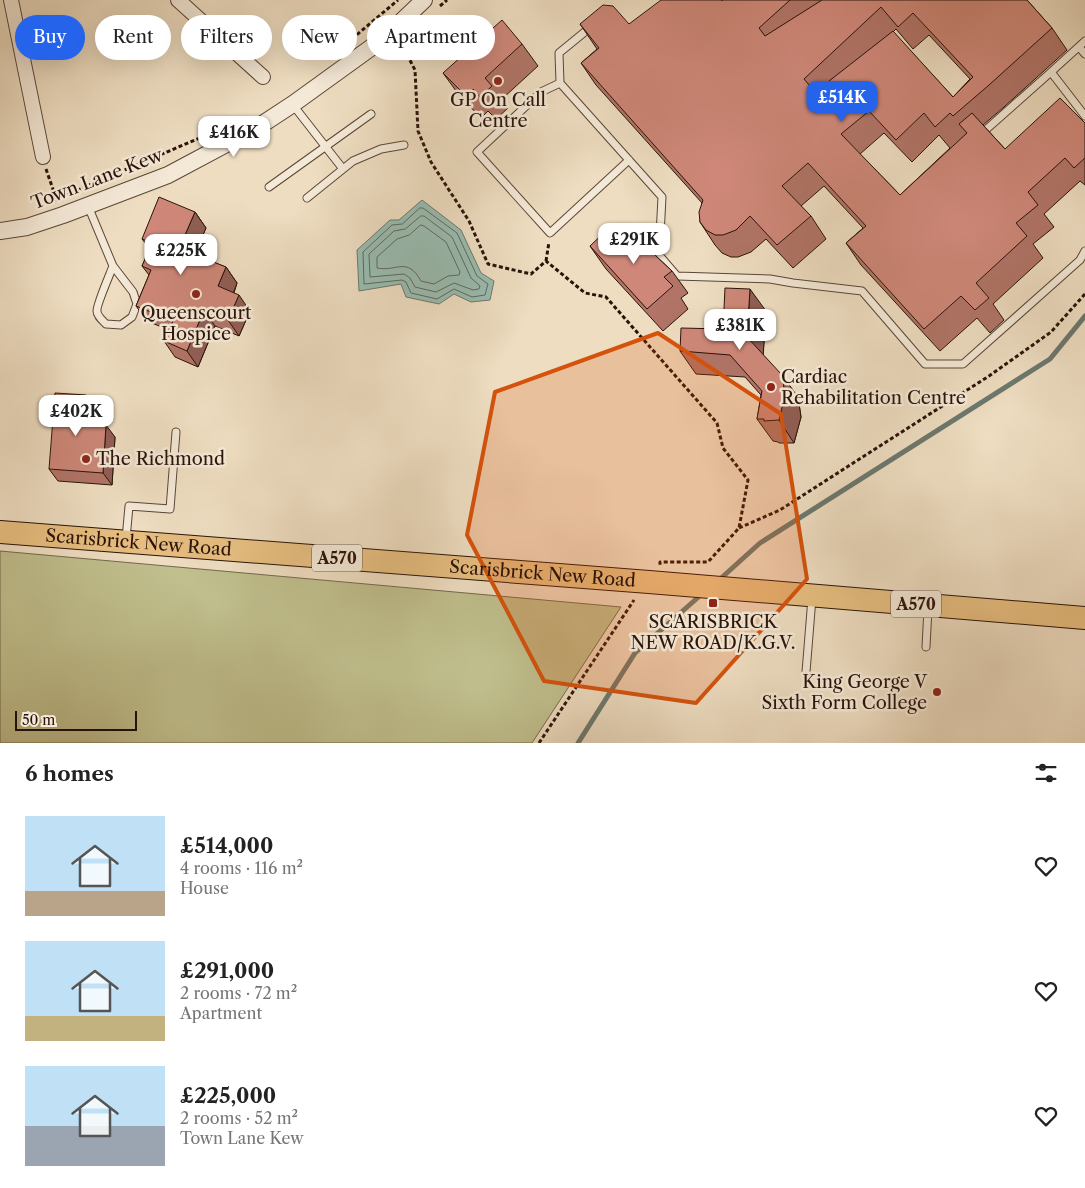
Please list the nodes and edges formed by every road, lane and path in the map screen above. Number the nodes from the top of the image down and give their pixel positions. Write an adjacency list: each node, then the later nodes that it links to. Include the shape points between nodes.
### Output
1 (11, 0): 21 (street)
2 (178, 0): 12 (street)
3 (398, 0): 6 (path)
4 (422, 0): 14 (street, Town Lane Kew, via 383,39)
5 (600, 20): 13 (lane, via 559,53)
6 (357, 36)
7 (1085, 41): 8 (lane)
8 (1079, 47): 9 (lane); 11 (lane)
9 (1085, 54)
10 (411, 60): 34 (path, via 416,70 418,131 431,162 469,221 488,264 531,274 546,261 584,293 606,297 717,422 723,448 748,480)
11 (1051, 72): 16 (lane); 18 (lane)
12 (263, 77)
13 (560, 83): 22 (lane); 22 (lane, via 541,92 477,152 550,233)
14 (293, 104): 20 (lane); 27 (street, Town Lane Kew, via 168,175)
15 (371, 114): 20 (lane)
16 (1085, 116)
17 (211, 133): 26 (path)
18 (972, 142)
19 (404, 145): 23 (lane, via 380,149)
20 (326, 146): 23 (lane); 24 (lane)
21 (43, 157): 26 (path)
22 (629, 160): 30 (lane, via 662,197 659,255 677,276 770,279 862,291 925,364 963,364 1080,260)
23 (343, 169): 25 (lane)
24 (269, 187)
25 (307, 198)
26 (56, 199): 28 (path)
27 (88, 206): 28 (street, Town Lane Kew); 31 (lane)
28 (62, 215): 29 (street, Town Lane Kew, via 27,227)
29 (0, 231)
30 (1085, 251)
31 (113, 266): 31 (lane, via 134,292 137,304 132,317 121,325 106,324 97,314 96,306)
32 (1085, 294): 34 (path, via 1051,332 989,376 780,510)
33 (176, 432): 36 (lane, via 170,509 129,506)
34 (739, 528): 37 (path, via 708,562 660,562)
35 (0, 532): 36 (highway, Scarisbrick New Road / A570)
36 (126, 542): 37 (highway, Scarisbrick New Road / A570)
37 (665, 583): 38 (highway, Scarisbrick New Road / A570)
38 (813, 596): 40 (highway, Scarisbrick New Road / A570); 43 (lane)
39 (636, 598): 44 (path)
40 (928, 605): 41 (highway, Scarisbrick New Road / A570); 42 (lane)
41 (1085, 618)
42 (926, 647)
43 (806, 672)
44 (539, 743)

